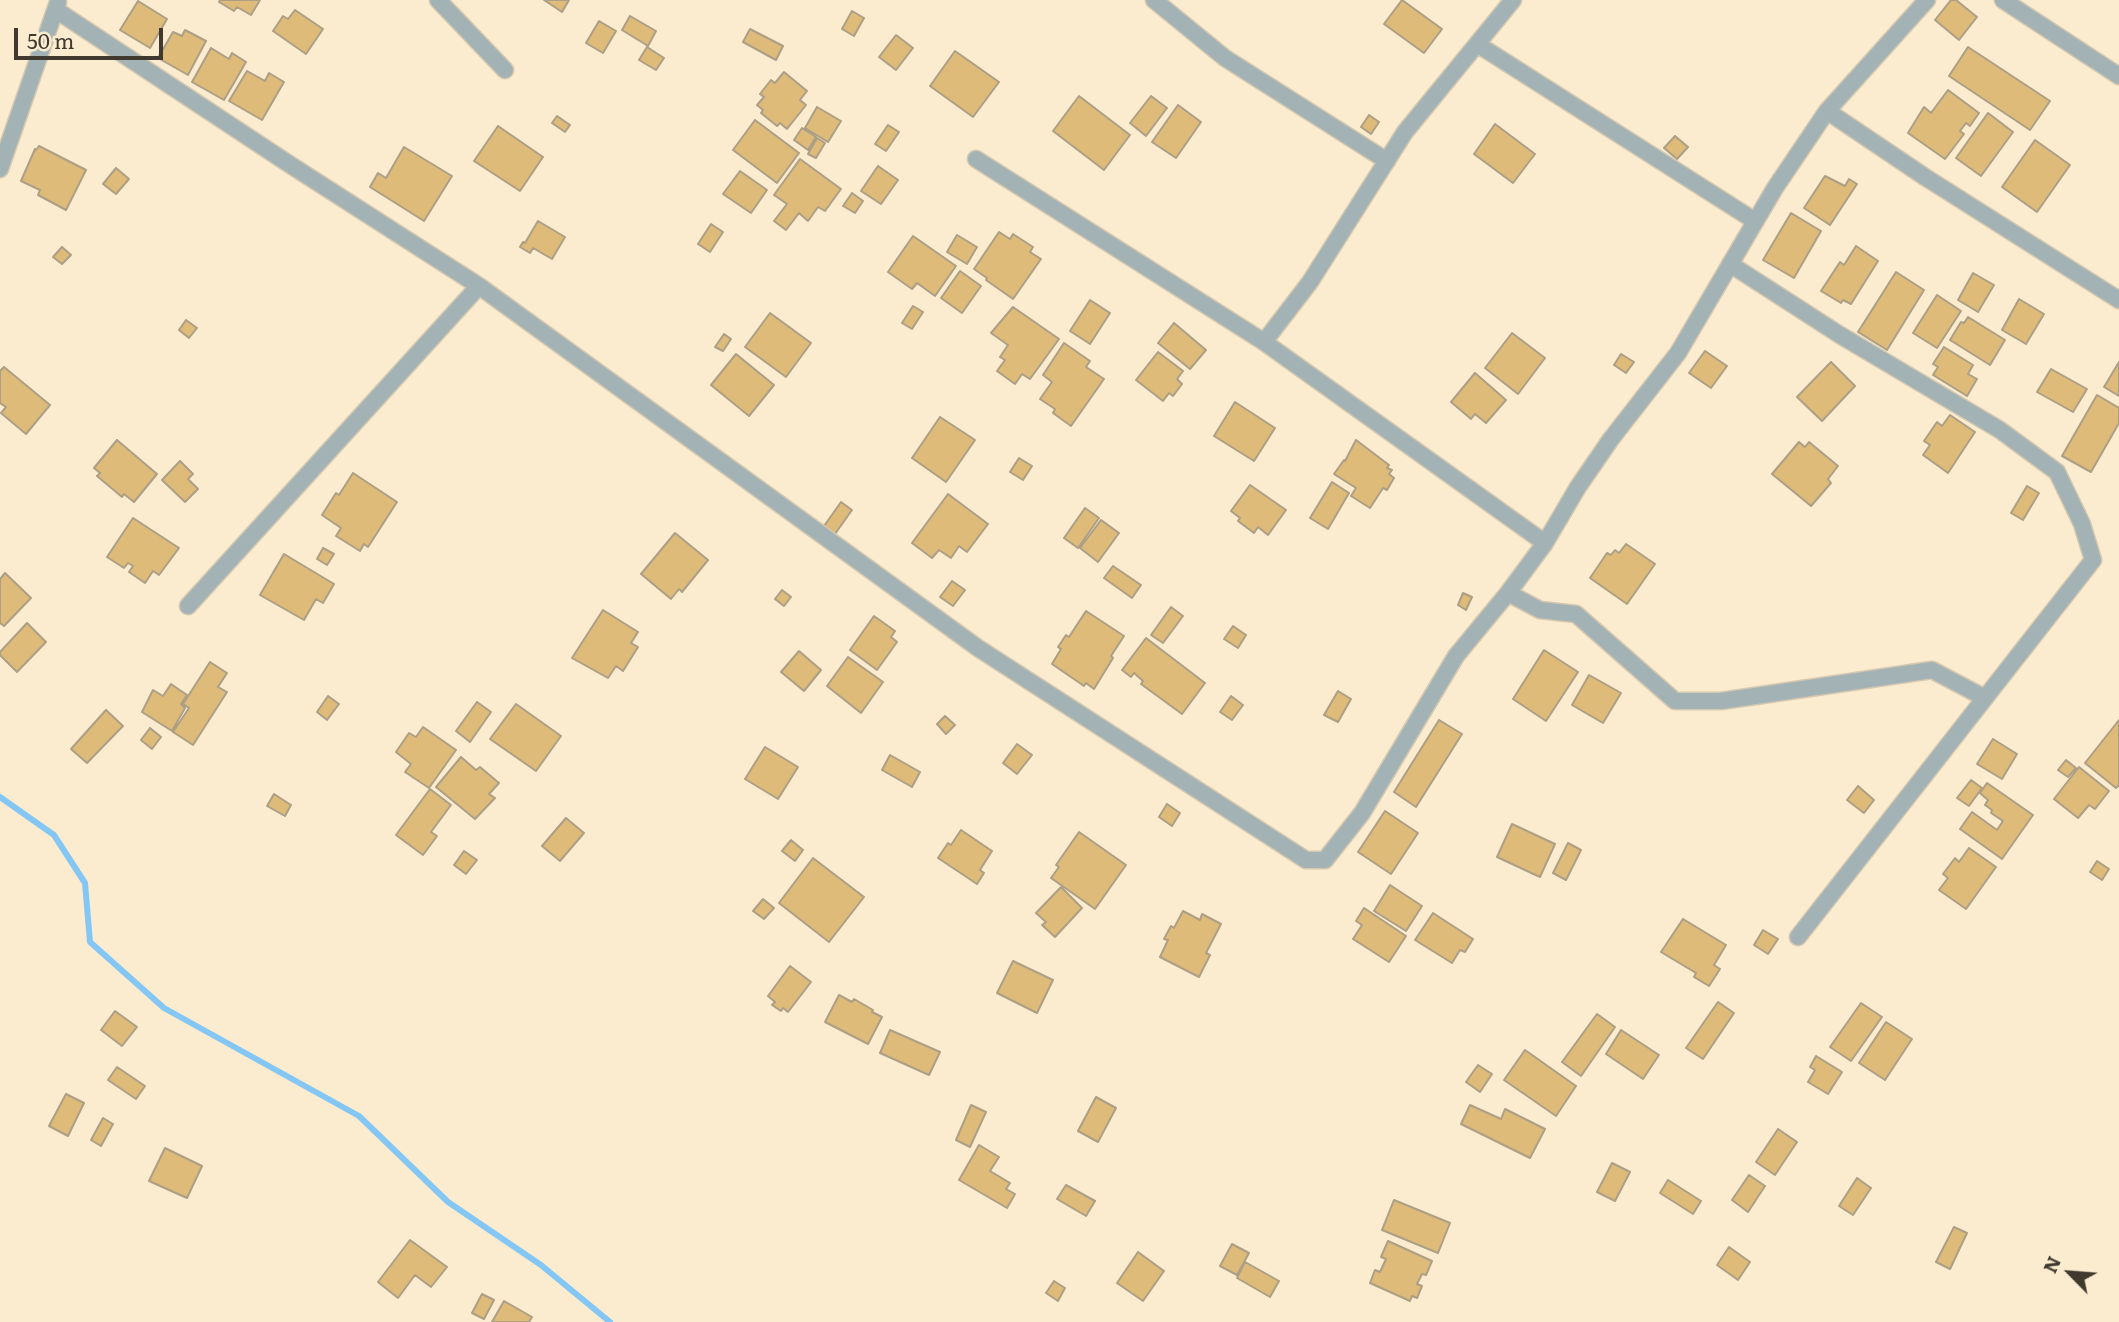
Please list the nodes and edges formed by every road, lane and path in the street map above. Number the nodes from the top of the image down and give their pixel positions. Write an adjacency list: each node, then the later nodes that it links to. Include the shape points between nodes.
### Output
1 (438, 0): 8 (street)
2 (1154, 0): 12 (street, via 1225,58)
3 (1513, 0): 7 (street)
4 (1927, 0): 10 (street)
5 (2003, 0): 9 (street)
6 (57, 5): 13 (street); 16 (street, via 289,164)
7 (1477, 44): 12 (street); 14 (street)
8 (505, 71)
9 (2119, 76)
10 (1827, 111): 14 (street); 17 (street)
11 (976, 159): 18 (street)
12 (1387, 161): 18 (street, via 1310,282)
13 (0, 169)
14 (1755, 221): 15 (street)
15 (1730, 264): 19 (street, via 1678,353 1597,458); 22 (street, via 2000,430 2057,471 2093,560)
16 (479, 286): 20 (street, via 978,648 1306,860 1325,860 1362,813 1456,656); 21 (street)
17 (2119, 299)
18 (1264, 342): 19 (street)
19 (1545, 543): 20 (street)
20 (1508, 593): 22 (street, via 1540,610 1576,614 1675,701 1721,701 1932,670)
21 (188, 606)
22 (1985, 698): 23 (street)
23 (1798, 937)

